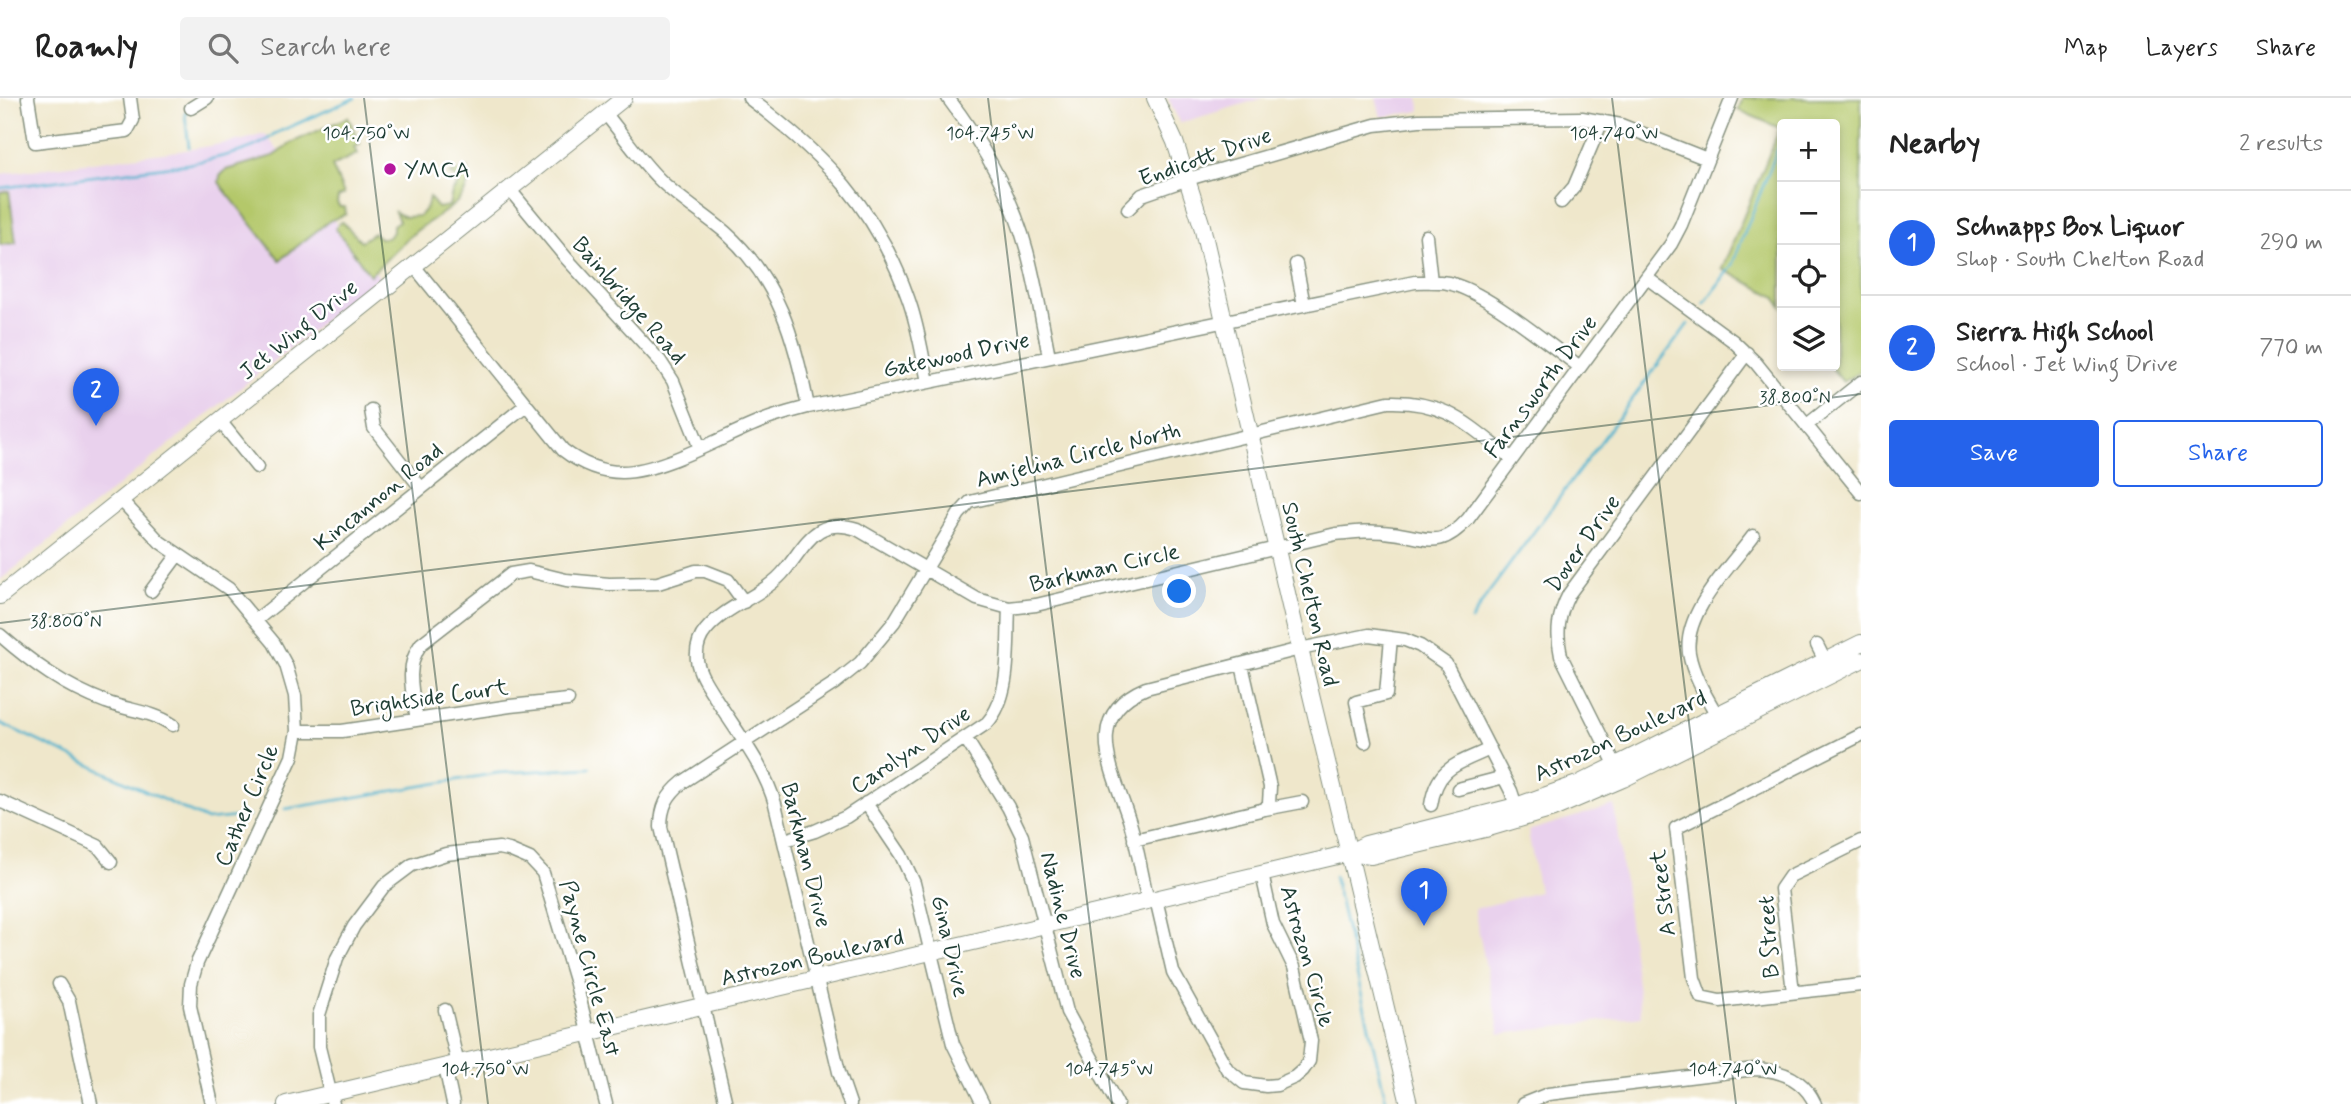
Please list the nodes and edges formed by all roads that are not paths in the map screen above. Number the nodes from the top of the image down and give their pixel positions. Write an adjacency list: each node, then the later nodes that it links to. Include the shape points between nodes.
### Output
1 (29, 98): 2 (street, via 35,142 127,131 133,120)
2 (130, 98)
3 (207, 98): 9 (street)
4 (624, 98): 10 (main road, Jet Wing Drive)
5 (750, 98): 27 (street, via 829,165 874,225 908,299)
6 (948, 98): 25 (street, via 988,157 1015,215)
7 (1155, 98): 13 (main road, South Chelton Road)
8 (1732, 98): 12 (street, Farnsworth Drive)
9 (191, 108)
10 (605, 113): 14 (main road, Jet Wing Drive); 30 (street, via 657,178 728,235 761,273 790,330)
11 (1602, 121): 12 (street, Endicott Drive); 13 (street, Endicott Drive, via 1375,125); 15 (street, via 1574,187)
12 (1707, 159): 20 (street, Farnsworth Drive, via 1681,225)
13 (1188, 179): 16 (street, Endicott Drive, via 1142,195); 23 (main road, South Chelton Road)
14 (510, 190): 19 (main road, Jet Wing Drive); 35 (street, Bainbridge Road, via 660,361)
15 (1561, 202)
16 (1128, 209)
17 (1426, 236): 21 (street)
18 (1296, 264): 22 (street)
19 (414, 266): 29 (street, Gatewood Drive); 32 (main road, Jet Wing Drive)
20 (1647, 278): 24 (street); 26 (street, Farnsworth Drive)
21 (1431, 282): 22 (street, Gatewood Drive); 26 (street, Gatewood Drive, via 1456,285 1483,298)
22 (1304, 305): 23 (street, Gatewood Drive)
23 (1224, 322): 25 (street, Gatewood Drive); 34 (main road, South Chelton Road)
24 (1747, 353): 33 (street); 68 (street, Dover Drive, via 1561,608 1561,656)
25 (1049, 356): 27 (street, Gatewood Drive)
26 (1580, 367): 36 (street, Farnsworth Drive)
27 (928, 382): 30 (street, Gatewood Drive)
28 (1861, 382): 33 (street)
29 (526, 405): 35 (street, Gatewood Drive, via 563,450 598,468 639,470); 38 (street, Kincannon Road)
30 (808, 407): 35 (street, Gatewood Drive)
31 (372, 410): 38 (street, via 374,428)
32 (220, 421): 37 (street); 40 (main road, Jet Wing Drive)
33 (1807, 425): 39 (street)
34 (1251, 434): 36 (street, Amjelina Circle North, via 1409,401 1443,409); 42 (main road, South Chelton Road); 44 (street, Amjelina Circle North, via 970,502)
35 (700, 448)
36 (1511, 458): 42 (street, Farnsworth Drive, via 1468,519 1443,539 1364,531)
37 (257, 467)
38 (421, 488): 49 (street, Kincannon Road)
39 (1861, 493)
40 (121, 499): 43 (street, Cather Circle); 46 (main road, Jet Wing Drive)
41 (1753, 536): 60 (street, via 1697,611 1688,643 1693,669)
42 (1278, 549): 48 (street, Barkman Circle, via 1036,606); 54 (main road, South Chelton Road)
43 (177, 555): 45 (street); 49 (street, Cather Circle, via 229,589)
44 (925, 569): 47 (street, Barkman Circle, via 857,529 829,526 806,541 780,577); 48 (street, Barkman Circle, via 977,599); 66 (street, Amjelina Circle North, via 894,622 860,663)
45 (151, 591)
46 (0, 596)
47 (744, 602): 59 (street, via 728,580 705,571 658,583 609,584 529,571 510,574 416,650 411,677); 66 (street, Barkman Circle, via 704,632 696,658)
48 (1009, 608): 64 (street, Carolyn Drive, via 999,707)
49 (256, 620): 62 (street, Cather Circle, via 281,653 291,677)
50 (0, 635): 61 (street, via 29,661 76,690 158,715)
51 (1391, 638): 54 (street, Astrozon Circle, via 1368,635); 65 (street, via 1386,694 1356,702); 67 (street, Astrozon Circle, via 1420,646 1446,664)
52 (1861, 643): 56 (main road, Astrozon Boulevard)
53 (1817, 645): 56 (street)
54 (1300, 649): 57 (street, Astrozon Circle); 80 (main road, South Chelton Road)
55 (1861, 660): 60 (main road, Astrozon Boulevard)
56 (1825, 661): 60 (main road, Astrozon Boulevard)
57 (1242, 665): 76 (street, via 1270,787); 78 (street, Astrozon Circle, via 1146,688 1126,699 1113,715 1106,745)
58 (568, 700): 59 (street, Brightside Court)
59 (417, 720): 62 (street, Brightside Court, via 329,733)
60 (1721, 721): 68 (main road, Astrozon Boulevard)
61 (173, 725)
62 (297, 732): 98 (street, Cather Circle, via 286,772 191,984 192,1017)
63 (1861, 735): 89 (street, A Street, via 1676,828 1701,997 1720,1001)
64 (966, 739): 73 (street, Carolyn Drive); 84 (street, Nadine Drive, via 1018,828)
65 (1365, 742)
66 (743, 743): 77 (street, Barkman Drive, via 768,782); 90 (street, Amjelina Circle North, via 674,789 662,807 661,827)
67 (1490, 749): 69 (street, Astrozon Circle); 74 (street, via 1439,779)
68 (1619, 772): 75 (main road, Astrozon Boulevard); 80 (main road, Astrozon Boulevard, via 1567,804 1520,820 1371,856)
69 (1504, 777): 70 (street); 75 (street, Astrozon Circle)
70 (1458, 789)
71 (0, 801): 81 (street, via 98,846)
72 (1302, 802): 76 (street)
73 (866, 803): 77 (street, Carolyn Drive, via 826,827); 85 (street, Gina Drive, via 908,870)
74 (1431, 805)
75 (1516, 806): 80 (main road, Astrozon Boulevard, via 1366,844)
76 (1265, 808): 78 (street)
77 (785, 840): 86 (street, Barkman Drive)
78 (1134, 840): 83 (street, Astrozon Circle)
79 (1861, 841): 89 (street, B Street, via 1780,884)
80 (1348, 853): 82 (main road, Astrozon Boulevard); 106 (main road, South Chelton Road)
81 (111, 862)
82 (1262, 874): 83 (main road, Astrozon Boulevard); 83 (street, Astrozon Circle, via 1273,924 1291,958 1311,1041 1303,1070 1277,1085 1244,1083 1227,1069 1173,972)
83 (1152, 900): 84 (main road, Astrozon Boulevard)
84 (1046, 925): 85 (main road, Astrozon Boulevard); 105 (street, Nadine Drive, via 1067,1012)
85 (932, 952): 86 (main road, Astrozon Boulevard); 104 (street, Gina Drive, via 953,1044)
86 (817, 979): 90 (main road, Astrozon Boulevard); 103 (street, Barkman Drive)
87 (59, 984): 97 (street, via 69,1001)
88 (1861, 985): 89 (street, A Street)
89 (1793, 992)
90 (703, 1006): 92 (main road, Astrozon Boulevard); 102 (street, Amjelina Circle North)
91 (444, 1010): 93 (street)
92 (589, 1033): 93 (main road, Astrozon Boulevard); 96 (street, Payne Circle East, via 543,873 530,859 499,848 435,857 401,871 384,886 342,946 319,1015 319,1047); 101 (street, Payne Circle East)
93 (451, 1065): 96 (main road, Astrozon Boulevard); 100 (street)
94 (1807, 1070): 95 (street)
95 (1799, 1082): 107 (street, via 1769,1069 1755,1069 1548,1094); 108 (street)
96 (332, 1099): 99 (main road, Astrozon Boulevard)
97 (92, 1104)
98 (212, 1104)
99 (286, 1104)
100 (453, 1104)
101 (606, 1104)
102 (726, 1104)
103 (850, 1104)
104 (983, 1104)
105 (1117, 1104)
106 (1409, 1104)
107 (1523, 1104)
108 (1815, 1104)

